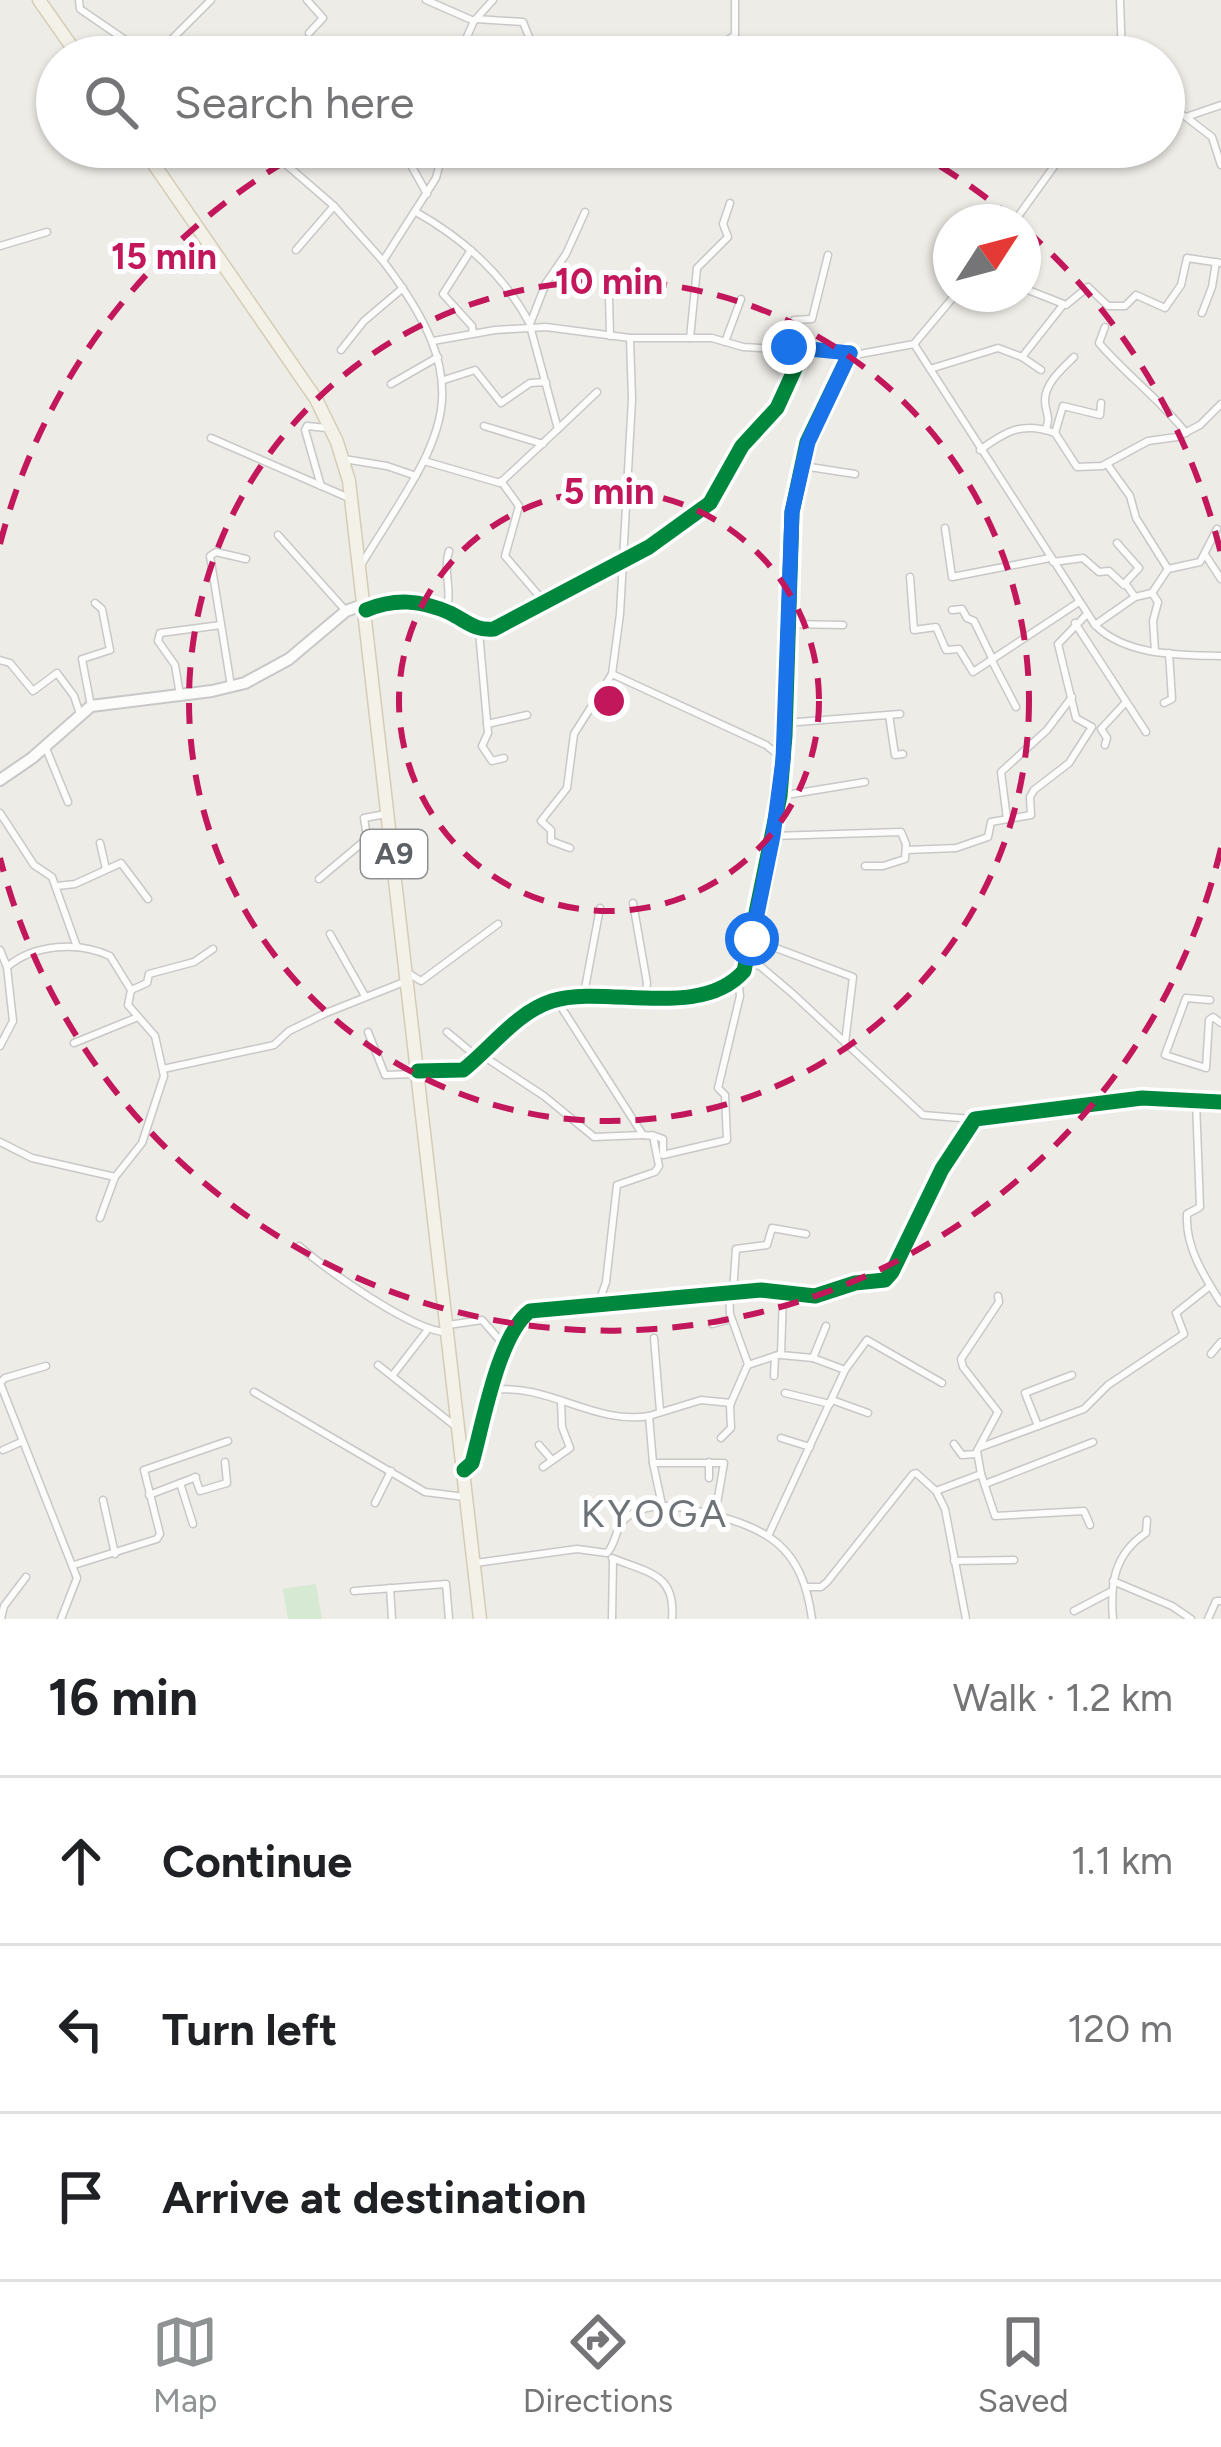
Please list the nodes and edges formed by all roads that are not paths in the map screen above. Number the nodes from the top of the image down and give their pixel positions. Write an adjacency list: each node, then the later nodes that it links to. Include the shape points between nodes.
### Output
1 (39, 0): 11 (main road)
2 (79, 0): 12 (street, via 80,9)
3 (211, 0): 13 (street)
4 (308, 0): 10 (street, via 323,18)
5 (426, 0): 9 (street)
6 (493, 0): 9 (street)
7 (735, 0): 16 (street)
8 (1120, 0): 17 (street)
9 (475, 20): 14 (street); 15 (street, via 523,22)
10 (310, 33)
11 (64, 36)
12 (120, 36)
13 (174, 36)
14 (468, 36)
15 (529, 36)
16 (734, 36)
17 (1121, 36)
18 (1221, 105): 19 (street)
19 (1186, 117): 20 (street)
20 (1212, 137): 21 (street); 22 (street)
21 (1221, 144)
22 (1221, 165)
23 (157, 168): 73 (main road, A9)
24 (290, 168): 31 (street)
25 (413, 168): 28 (street)
26 (440, 168): 28 (street)
27 (1052, 168): 30 (street)
28 (427, 194): 32 (street)
29 (730, 203): 53 (street, via 728,237 697,268)
30 (1027, 204)
31 (334, 206): 36 (street); 39 (street)
32 (416, 212): 37 (street); 39 (street)
33 (585, 212): 48 (street)
34 (47, 232): 35 (street)
35 (0, 246)
36 (296, 250)
37 (471, 250): 48 (street); 50 (street, via 443,293)
38 (828, 255): 57 (street, via 812,319 794,320)
39 (383, 261): 41 (street)
40 (1218, 263): 45 (street, via 1187,258 1165,308 1136,295 1125,306 1108,306 1088,287); 47 (street)
41 (403, 287): 54 (street); 59 (street)
42 (1041, 296): 45 (street)
43 (609, 297): 51 (street)
44 (741, 299): 55 (street)
45 (1063, 305): 62 (street)
46 (941, 312): 56 (street)
47 (1202, 313)
48 (529, 326): 50 (street); 51 (street); 67 (street)
49 (1105, 327): 77 (street, via 1099,343)
50 (473, 334): 54 (street)
51 (610, 336): 52 (street)
52 (631, 338): 53 (street); 98 (street)
53 (689, 338): 55 (street)
54 (433, 341): 61 (street)
55 (725, 342): 57 (street)
56 (914, 344): 60 (street); 64 (street)
57 (789, 347): 58 (street)
58 (804, 349): 60 (street); 98 (street, via 777,408 742,446 714,499)
59 (341, 350)
60 (850, 353): 84 (street)
61 (438, 358): 66 (street); 68 (street)
62 (1022, 358): 64 (street, via 998,348); 65 (street)
63 (1074, 358): 75 (street, via 1049,387)
64 (930, 369): 80 (street)
65 (1041, 370)
66 (444, 380): 67 (street, via 475,370 501,403); 82 (street, via 441,421)
67 (546, 382): 74 (street)
68 (391, 384)
69 (597, 392): 74 (street)
70 (1101, 403): 76 (street, via 1100,415 1063,406)
71 (1221, 404): 77 (street)
72 (484, 426): 79 (street)
73 (330, 427): 81 (main road, A9); 88 (street, via 305,430)
74 (559, 429): 79 (street)
75 (1046, 430): 76 (street); 80 (street, via 1016,427)
76 (1055, 433): 83 (street, via 1080,469)
77 (1186, 433): 83 (street, via 1148,441)
78 (212, 439): 88 (street)
79 (543, 444): 87 (street)
80 (980, 450): 97 (street)
81 (343, 460): 86 (street); 89 (main road, A9)
82 (424, 461): 86 (street); 87 (street)
83 (1107, 464): 100 (street)
84 (803, 466): 85 (street); 115 (street, via 792,512)
85 (855, 474)
86 (416, 476): 99 (street)
87 (501, 482): 108 (street, via 519,506 505,556)
88 (322, 488): 89 (street)
89 (352, 499): 99 (main road, A9)
90 (945, 528): 97 (street, via 952,577)
91 (1217, 530): 95 (street)
92 (278, 535): 111 (street)
93 (1117, 543): 103 (street, via 1139,568)
94 (449, 551): 112 (street)
95 (1206, 556): 100 (street); 102 (street)
96 (246, 560): 116 (street, via 211,554)
97 (1052, 560): 103 (street, via 1083,557); 106 (street)
98 (620, 561): 108 (street); 125 (street)
99 (361, 565): 109 (main road, A9)
100 (1168, 569): 104 (street)
101 (910, 577): 124 (street, via 914,630 936,627 946,650 959,649 970,671)
102 (1221, 579)
103 (1124, 585): 105 (street)
104 (1151, 592): 105 (street); 120 (street, via 1158,602)
105 (1135, 597): 118 (street)
106 (1079, 602): 113 (street); 124 (street)
107 (95, 603): 131 (street, via 110,650 82,659)
108 (546, 604): 119 (street, via 494,629)
109 (365, 607): 111 (street); 112 (street, via 402,601); 151 (main road, A9)
110 (952, 610): 124 (street, via 974,621)
111 (346, 611): 126 (street, via 290,659)
112 (446, 612): 119 (street)
113 (1087, 614): 114 (street); 118 (street)
114 (1076, 623): 128 (street, via 1058,650); 129 (street)
115 (789, 624): 117 (street); 137 (street)
116 (221, 625): 126 (street); 127 (street, via 160,633)
117 (843, 625)
118 (1095, 625): 120 (street, via 1116,642)
119 (477, 628): 138 (street)
120 (1156, 651): 121 (street)
121 (1169, 653): 122 (street); 130 (street, via 1172,700)
122 (1221, 656)
123 (0, 660): 133 (street, via 33,691 57,673)
124 (992, 660): 132 (street)
125 (612, 674): 145 (street); 155 (street, via 574,734 565,792 541,821 551,841)
126 (231, 686): 127 (street)
127 (180, 695): 131 (street)
128 (1072, 697): 139 (street, via 1076,718); 152 (street, via 1001,772)
129 (1126, 702): 139 (street); 140 (street)
130 (1164, 704)
131 (91, 706): 133 (street)
132 (1016, 707)
133 (80, 714): 142 (street)
134 (900, 714): 136 (street)
135 (527, 715): 138 (street)
136 (889, 715): 137 (street); 143 (street, via 892,750)
137 (785, 723): 145 (street)
138 (487, 724): 144 (street, via 482,746 488,758)
139 (1097, 728): 141 (street); 152 (street, via 1034,790 1030,815)
140 (1146, 732)
141 (1105, 745)
142 (45, 746): 146 (street); 149 (street)
143 (903, 754)
144 (504, 758)
145 (783, 760): 148 (street)
146 (0, 780)
147 (865, 782): 148 (street)
148 (779, 796): 153 (street)
149 (68, 802)
150 (0, 813): 160 (street)
151 (390, 814): 159 (street, via 364,818 367,837); 172 (main road, A9)
152 (1006, 821): 156 (street, via 956,848)
153 (773, 836): 156 (street, via 897,831); 166 (street)
154 (100, 843): 158 (street)
155 (570, 848)
156 (907, 850): 157 (street, via 905,859)
157 (866, 866)
158 (106, 869): 160 (street); 161 (street, via 122,864)
159 (319, 879)
160 (58, 886): 167 (street)
161 (148, 899)
162 (633, 903): 180 (street)
163 (600, 908): 179 (street)
164 (498, 924): 172 (street, via 421,982)
165 (330, 934): 177 (street)
166 (752, 939): 170 (street); 187 (street, via 853,977)
167 (76, 947): 171 (street, via 28,952); 174 (street, via 106,953)
168 (213, 949): 174 (street, via 148,974)
169 (0, 950): 171 (street)
170 (747, 963): 173 (street); 187 (street)
171 (7, 967): 175 (street)
172 (409, 977): 177 (street); 191 (main road, A9)
173 (738, 978): 180 (street, via 696,994); 195 (street, via 718,1088 727,1140 663,1155 663,1139)
174 (131, 990): 182 (street, via 128,1006)
175 (11, 992): 176 (street); 188 (street, via 13,1021)
176 (0, 994)
177 (365, 996): 190 (street, via 274,1045)
178 (556, 999): 179 (street); 189 (street); 195 (street)
179 (583, 999): 180 (street)
180 (645, 999)
181 (1210, 1000): 183 (street, via 1186,998 1165,1055 1206,1068 1209,1020)
182 (138, 1017): 186 (street); 190 (street, via 155,1036)
183 (1221, 1023)
184 (368, 1032): 191 (street, via 385,1075)
185 (447, 1032): 189 (street)
186 (74, 1042)
187 (845, 1043): 194 (street, via 927,1118)
188 (0, 1046)
189 (478, 1056): 191 (street, via 458,1072); 195 (street, via 599,1140)
190 (163, 1069): 197 (street, via 152,1122)
191 (418, 1072): 210 (main road, A9)
192 (1196, 1102): 193 (street); 194 (street, via 1142,1098); 201 (street, via 1200,1207 1186,1223)
193 (1221, 1102)
194 (975, 1119): 203 (street, via 941,1168 890,1276 814,1296)
195 (647, 1135): 206 (street, via 659,1169 617,1185)
196 (0, 1142): 197 (street)
197 (115, 1177): 198 (street)
198 (100, 1219)
199 (806, 1234): 202 (street, via 772,1228 766,1245 736,1249)
200 (299, 1246): 211 (street)
201 (1210, 1286): 205 (street); 235 (street, via 1176,1312 1184,1334 1084,1408)
202 (731, 1292): 203 (street); 206 (street); 207 (street)
203 (783, 1294): 216 (street)
204 (998, 1296): 246 (street, via 962,1359 998,1410)
205 (1221, 1303)
206 (598, 1305): 214 (street, via 530,1311)
207 (731, 1319): 208 (street); 218 (street)
208 (712, 1324)
209 (826, 1326): 217 (street)
210 (449, 1328): 211 (street); 214 (street, via 482,1320); 236 (main road, A9)
211 (427, 1330): 223 (street)
212 (654, 1338): 232 (street)
213 (1221, 1342): 215 (street)
214 (506, 1347): 226 (street)
215 (1211, 1354)
216 (778, 1355): 217 (street); 218 (street); 224 (street)
217 (813, 1358): 221 (street)
218 (748, 1365): 230 (street)
219 (46, 1366): 240 (street, via 0,1383)
220 (378, 1366): 223 (street)
221 (844, 1370): 225 (street, via 867,1340); 231 (street)
222 (1072, 1375): 235 (street, via 1024,1393)
223 (392, 1376): 236 (street)
224 (774, 1376)
225 (942, 1383)
226 (493, 1390): 229 (street, via 518,1387); 252 (street)
227 (254, 1392): 253 (street)
228 (784, 1393): 231 (street)
229 (561, 1401): 234 (street, via 607,1415); 247 (street, via 570,1448)
230 (735, 1401): 232 (street); 237 (street)
231 (831, 1402): 233 (street); 244 (street)
232 (660, 1411): 234 (street)
233 (868, 1413)
234 (650, 1416): 250 (street)
235 (1038, 1426): 246 (street)
236 (461, 1431): 252 (main road, A9)
237 (721, 1438)
238 (781, 1438): 244 (street)
239 (228, 1441): 259 (street, via 144,1470)
240 (21, 1442): 245 (street); 274 (street)
241 (1093, 1442): 257 (street)
242 (955, 1444): 246 (street, via 961,1455)
243 (538, 1445): 247 (street)
244 (810, 1447): 268 (street)
245 (3, 1450)
246 (977, 1451): 254 (street)
247 (552, 1460): 251 (street)
248 (224, 1462): 256 (street, via 227,1483 200,1492 196,1476)
249 (709, 1462): 250 (street); 255 (street); 264 (street, via 724,1463)
250 (653, 1463): 263 (street)
251 (543, 1467)
252 (464, 1470): 260 (main road, A9)
253 (391, 1471): 260 (street, via 425,1492); 262 (street)
254 (981, 1474): 257 (street); 258 (street)
255 (709, 1478)
256 (180, 1483): 259 (street); 266 (street)
257 (984, 1484): 267 (street, via 997,1517 1084,1511)
258 (936, 1491): 272 (street); 277 (street, via 913,1474 824,1586)
259 (149, 1495): 269 (street, via 159,1537)
260 (468, 1497): 273 (main road, A9)
261 (103, 1500): 269 (street)
262 (375, 1503)
263 (662, 1505): 264 (street); 270 (street, via 623,1520)
264 (715, 1515): 268 (street)
265 (1147, 1520): 276 (street)
266 (193, 1524)
267 (1090, 1525)
268 (769, 1534): 277 (street)
269 (115, 1554): 274 (street)
270 (609, 1556): 273 (street, via 577,1550); 289 (street); 290 (street, via 668,1586)
271 (1014, 1560): 272 (street)
272 (954, 1561): 292 (street)
273 (476, 1563): 288 (main road, A9)
274 (74, 1565): 285 (street, via 76,1587)
275 (26, 1577): 284 (street)
276 (1113, 1581): 280 (street); 293 (street)
277 (806, 1587): 291 (street)
278 (390, 1588): 279 (street); 286 (street); 287 (street, via 446,1584)
279 (353, 1591)
280 (1111, 1592): 282 (street); 283 (street)
281 (1221, 1601): 294 (street)
282 (1074, 1611)
283 (1116, 1618)
284 (1, 1619)
285 (61, 1619)
286 (392, 1619)
287 (449, 1619)
288 (481, 1619)
289 (612, 1619)
290 (672, 1619)
291 (812, 1619)
292 (966, 1619)
293 (1191, 1619)
294 (1208, 1619)

